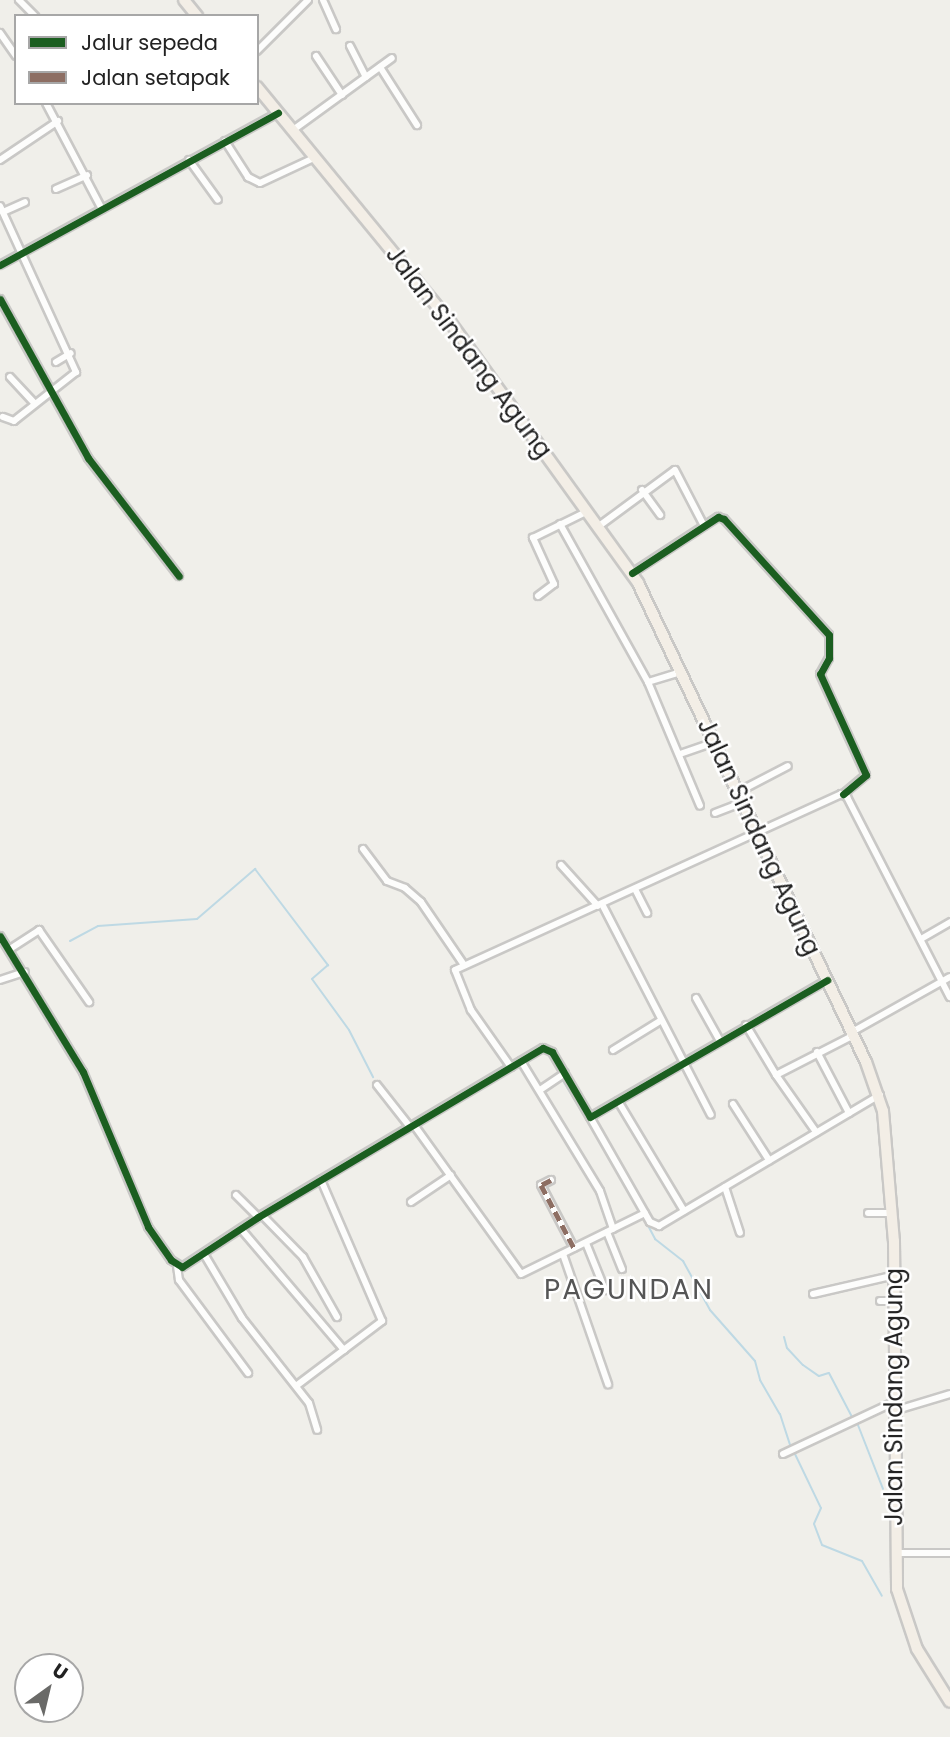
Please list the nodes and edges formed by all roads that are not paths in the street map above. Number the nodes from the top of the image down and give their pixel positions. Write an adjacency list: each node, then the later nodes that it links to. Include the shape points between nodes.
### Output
1 (19, 0): 5 (street)
2 (184, 0): 6 (main road)
3 (308, 0): 10 (street)
4 (323, 0): 7 (street)
5 (33, 14)
6 (195, 14)
7 (336, 29)
8 (0, 33): 11 (street)
9 (350, 46): 15 (street)
10 (259, 49)
11 (14, 53)
12 (316, 56): 17 (street)
13 (392, 58): 14 (street)
14 (380, 67): 15 (street); 21 (street)
15 (366, 77): 17 (street)
16 (259, 89): 19 (main road, Jalan Sindang Agung)
17 (342, 95): 22 (street)
18 (47, 105): 20 (street)
19 (278, 113): 22 (main road, Jalan Sindang Agung); 23 (street)
20 (58, 121): 25 (street); 27 (street)
21 (417, 125)
22 (293, 130): 24 (main road, Jalan Sindang Agung)
23 (225, 141): 24 (street, via 245,174 257,182); 26 (street)
24 (316, 157): 43 (main road, Jalan Sindang Agung, via 450,321)
25 (0, 160)
26 (189, 160): 29 (street); 31 (street)
27 (87, 175): 28 (street); 31 (street)
28 (57, 189)
29 (218, 201)
30 (25, 202): 32 (street)
31 (102, 209): 33 (street)
32 (2, 212): 33 (street)
33 (22, 253): 34 (street); 36 (street)
34 (0, 265)
35 (0, 299): 39 (street)
36 (71, 353): 37 (street); 39 (street, via 76,374)
37 (56, 362)
38 (9, 377): 40 (street)
39 (51, 392): 40 (street); 49 (street, via 88,458)
40 (34, 403): 41 (street, via 14,421)
41 (1, 416)
42 (642, 491): 44 (street); 46 (street); 47 (street, via 676,470)
43 (588, 511): 45 (street); 46 (main road, Jalan Sindang Agung)
44 (660, 515)
45 (560, 524): 50 (street, via 533,538 554,584); 52 (street)
46 (599, 526): 48 (main road, Jalan Sindang Agung)
47 (704, 526): 48 (street); 56 (street, via 718,517 724,519 829,635 829,658 820,674 866,775)
48 (632, 573): 51 (main road, Jalan Sindang Agung)
49 (179, 576)
50 (538, 596)
51 (681, 672): 52 (street); 53 (main road, Jalan Sindang Agung)
52 (648, 682): 54 (street)
53 (714, 742): 54 (street); 57 (main road, Jalan Sindang Agung)
54 (680, 754): 58 (street)
55 (788, 766): 57 (street)
56 (843, 794): 60 (street); 68 (street)
57 (741, 797): 59 (street); 60 (main road, Jalan Sindang Agung)
58 (700, 806)
59 (715, 813)
60 (758, 834): 63 (street); 73 (main road, Jalan Sindang Agung)
61 (363, 849): 70 (street, via 387,881 405,888 421,902)
62 (561, 865): 64 (street)
63 (635, 889): 64 (street); 65 (street)
64 (600, 905): 70 (street); 79 (street)
65 (647, 913)
66 (950, 922): 68 (street)
67 (0, 936): 69 (street)
68 (921, 939): 75 (street)
69 (10, 949): 71 (street); 78 (street, via 39,930)
70 (464, 965): 87 (street, via 454,972 458,985 481,1028)
71 (25, 972): 74 (street); 119 (street, via 83,1072 148,1227)
72 (950, 977): 75 (street)
73 (827, 980): 80 (street); 81 (main road, Jalan Sindang Agung)
74 (0, 981)
75 (943, 981): 76 (street); 81 (street)
76 (950, 997)
77 (696, 998): 82 (street)
78 (89, 1002)
79 (660, 1021): 83 (street); 86 (street)
80 (746, 1025): 82 (street); 89 (street)
81 (853, 1034): 84 (street); 92 (main road, Jalan Sindang Agung)
82 (720, 1041): 86 (street)
83 (613, 1050)
84 (817, 1052): 89 (street); 95 (street)
85 (521, 1061): 87 (street); 88 (street, via 548,1047); 91 (street)
86 (682, 1064): 93 (street); 96 (street)
87 (511, 1067): 98 (street)
88 (564, 1074): 91 (street); 97 (street)
89 (776, 1075): 99 (street)
90 (376, 1085): 98 (street)
91 (540, 1090): 113 (street, via 600,1191)
92 (880, 1095): 95 (street); 110 (main road, Jalan Sindang Agung)
93 (618, 1101): 97 (street); 107 (street)
94 (733, 1104): 100 (street)
95 (849, 1113): 99 (street)
96 (710, 1115)
97 (590, 1117): 108 (street)
98 (412, 1126): 101 (street); 102 (street)
99 (816, 1132): 100 (street)
100 (769, 1160): 104 (street)
101 (451, 1175): 106 (street); 118 (street, via 521,1274)
102 (321, 1180): 111 (street); 127 (street, via 382,1319)
103 (551, 1181): 116 (street, via 541,1185)
104 (724, 1187): 107 (street); 114 (street)
105 (236, 1195): 111 (street)
106 (411, 1202)
107 (684, 1212): 108 (street, via 659,1226)
108 (645, 1213): 113 (street)
109 (868, 1213): 110 (street)
110 (891, 1213): 121 (main road, Jalan Sindang Agung)
111 (260, 1216): 112 (street); 126 (street, via 303,1257)
112 (241, 1229): 117 (street); 127 (street)
113 (610, 1231): 115 (street); 120 (street)
114 (740, 1233)
115 (586, 1243): 116 (street); 122 (street)
116 (574, 1248): 118 (street)
117 (204, 1254): 119 (street); 130 (street, via 242,1318)
118 (564, 1254): 129 (street)
119 (177, 1266): 128 (street, via 179,1280)
120 (622, 1269)
121 (895, 1275): 123 (street); 125 (main road, Jalan Sindang Agung)
122 (605, 1290)
123 (813, 1294)
124 (880, 1301): 125 (street)
125 (896, 1301): 132 (main road, Jalan Sindang Agung)
126 (337, 1317)
127 (344, 1350): 130 (street)
128 (248, 1373)
129 (608, 1384)
130 (296, 1386): 133 (street, via 309,1403)
131 (950, 1394): 132 (street)
132 (897, 1405): 134 (street); 135 (main road, Jalan Sindang Agung)
133 (317, 1430)
134 (783, 1454)
135 (894, 1553): 136 (street); 137 (main road, Jalan Sindang Agung, via 905,1620 922,1660)
136 (950, 1553)
137 (950, 1702)

